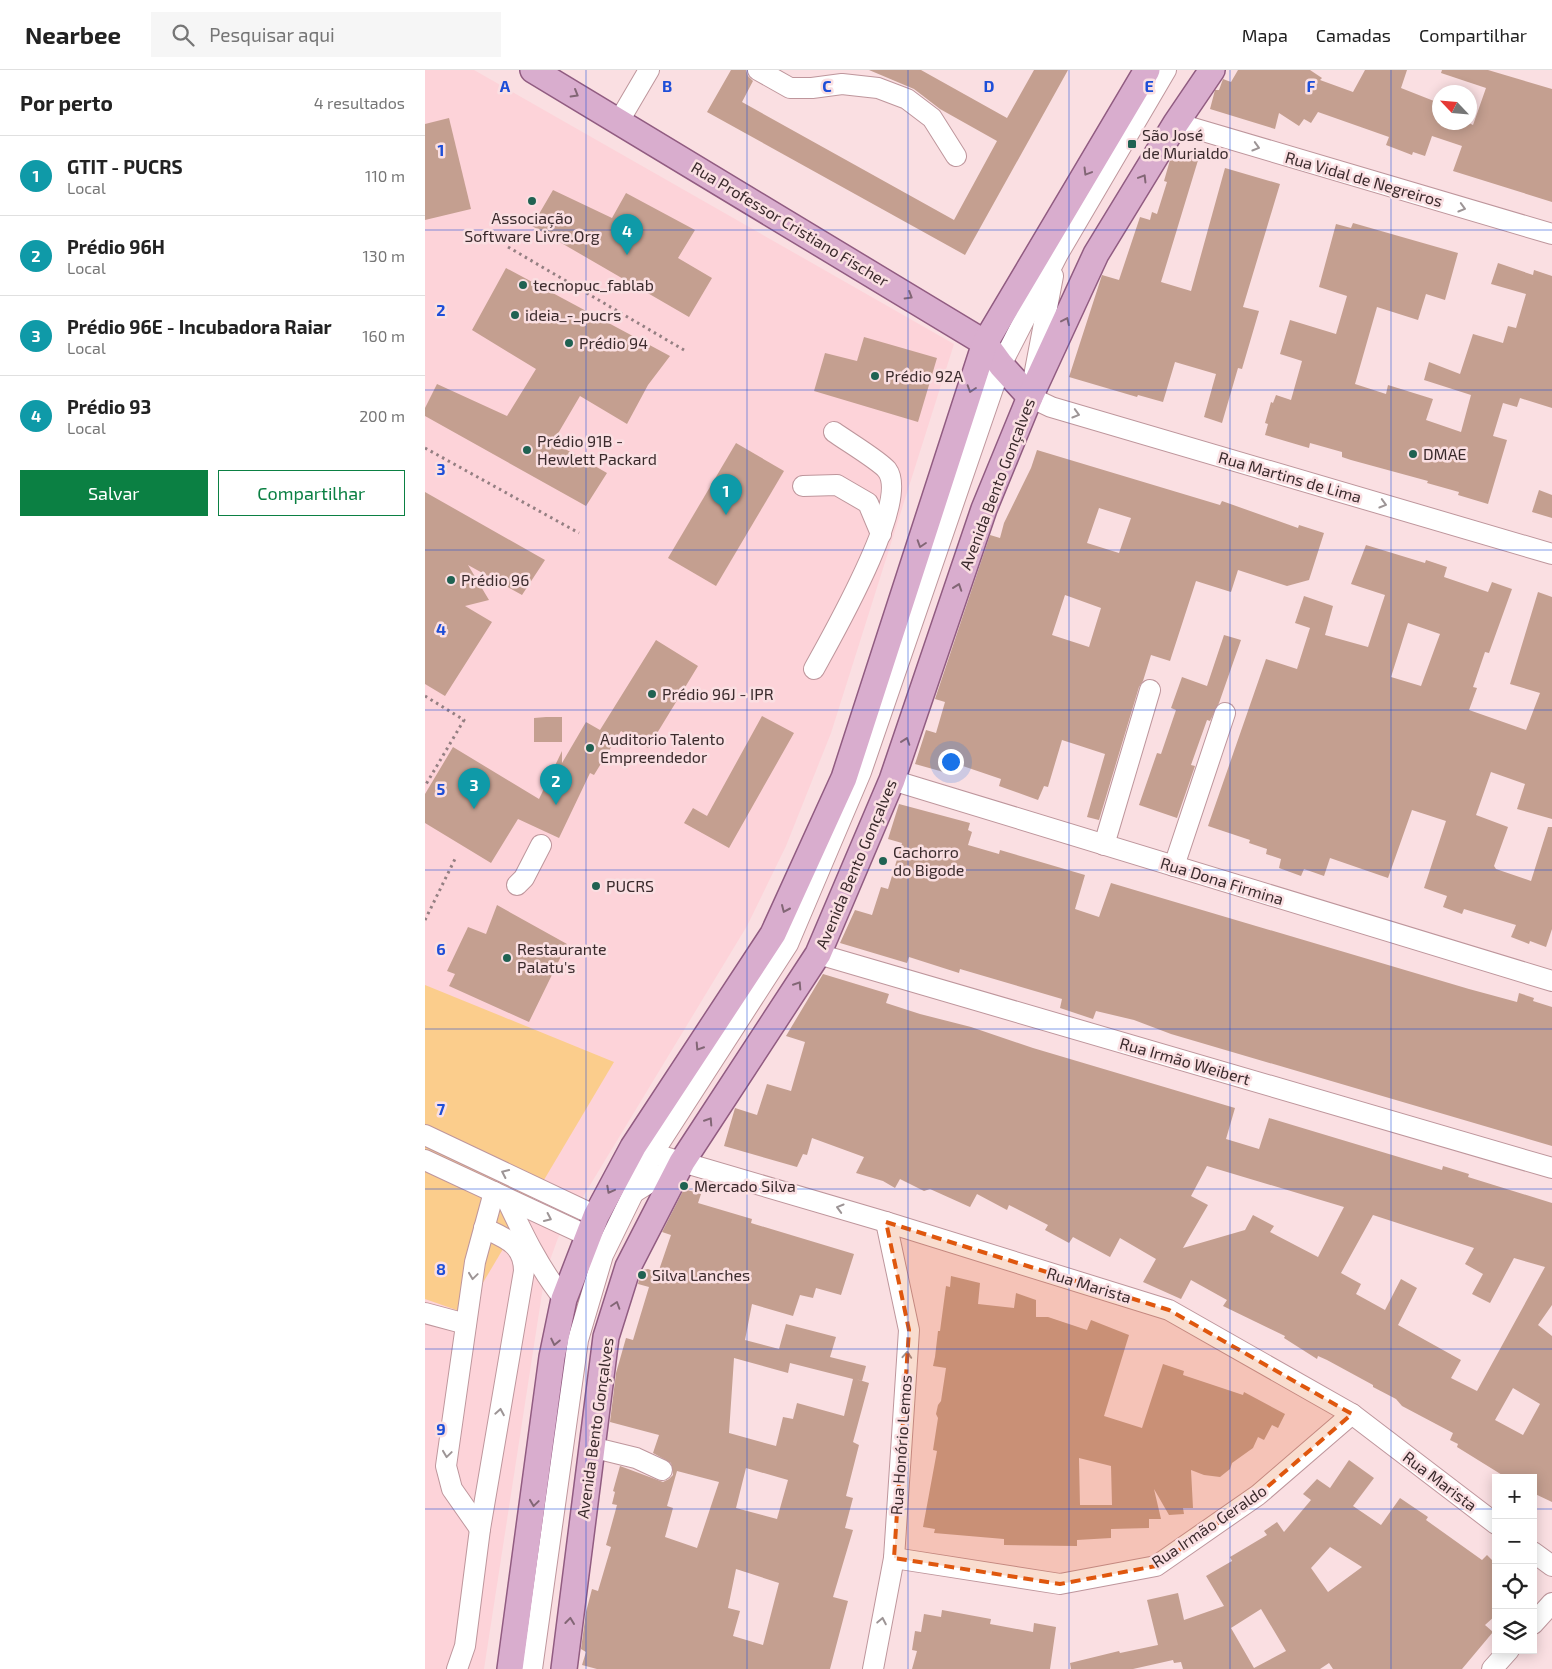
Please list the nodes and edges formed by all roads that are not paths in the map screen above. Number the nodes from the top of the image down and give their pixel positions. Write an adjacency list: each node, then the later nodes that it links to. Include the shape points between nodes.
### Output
1 (533, 70): 7 (main road, Rua Professor Cristiano Fischer, one-way to 7)
2 (649, 70): 7 (street)
3 (757, 70): 9 (street, via 790,88 842,84 878,88 907,99 932,118)
4 (1147, 70): 12 (main road, one-way to 12)
5 (1166, 70): 11 (street)
6 (1212, 70): 8 (main road, Avenida Bento Gonçalves)
7 (619, 121): 12 (main road, Rua Professor Cristiano Fischer, one-way to 12)
8 (1176, 123): 10 (street, Rua Vidal de Negreiros, one-way to 10); 14 (main road, Avenida Bento Gonçalves, one-way to 8, via 1096,254)
9 (956, 156)
10 (1552, 234)
11 (1058, 254): 12 (street); 13 (street); 14 (street)
12 (985, 343): 13 (main road, Rua Professor Cristiano Fischer); 30 (main road, one-way to 30, via 844,778 773,934)
13 (1001, 365): 14 (main road, Rua Professor Cristiano Fischer); 30 (street, via 861,772 788,944)
14 (1030, 396): 18 (street, Rua Martins de Lima, one-way to 18, via 1051,407); 22 (main road, Avenida Bento Gonçalves, one-way to 14, via 985,509)
15 (834, 432): 17 (street, via 887,470 893,490)
16 (803, 486): 17 (street, via 837,485 868,503)
17 (881, 534): 19 (street, via 858,586)
18 (1552, 554)
19 (814, 669)
20 (1150, 690): 24 (street)
21 (1225, 713): 25 (street)
22 (892, 780): 24 (street, Rua Dona Firmina); 27 (main road, Avenida Bento Gonçalves)
23 (541, 845): 26 (street)
24 (1104, 845): 25 (street, Rua Dona Firmina)
25 (1174, 866): 28 (street, Rua Dona Firmina)
26 (517, 885)
27 (818, 954): 32 (main road, Avenida Bento Gonçalves, one-way to 27); 33 (street, Rua Irmão Weibert)
28 (1552, 981)
29 (425, 1135): 34 (street, one-way to 29)
30 (643, 1150): 32 (street, Rua Marista); 35 (street); 39 (main road, one-way to 39)
31 (425, 1160): 36 (street)
32 (682, 1162): 35 (street); 38 (street, Rua Marista, one-way to 32); 45 (main road, Avenida Bento Gonçalves, one-way to 32, via 608,1328 628,1266)
33 (1552, 1168)
34 (534, 1187): 37 (street); 39 (street)
35 (633, 1193): 57 (street, via 603,1255 578,1340)
36 (500, 1195): 37 (street); 40 (street); 41 (street, via 542,1269)
37 (524, 1207): 39 (street, one-way to 39)
38 (886, 1222): 44 (street, Rua Marista, via 1169,1310); 50 (street, Rua Honório Lemos, one-way to 38, via 909,1330)
39 (592, 1226): 41 (main road)
40 (484, 1228): 43 (street, one-way to 43, via 475,1262); 48 (street, one-way to 40, via 524,1270 524,1258 517,1247)
41 (564, 1299): 56 (main road, one-way to 56, via 552,1357)
42 (425, 1313): 43 (street)
43 (466, 1324): 48 (street, one-way to 48, via 446,1466 452,1489)
44 (1352, 1414): 47 (street, Rua Marista); 50 (street, Rua Irmão Geraldo, via 1258,1495 1155,1566 1060,1584)
45 (591, 1446): 46 (street, via 636,1458); 58 (main road, Avenida Bento Gonçalves, one-way to 45)
46 (663, 1470)
47 (1492, 1521)
48 (480, 1529): 55 (street, via 465,1646)
49 (1537, 1555): 51 (street)
50 (894, 1558): 59 (street, Rua Honório Lemos, one-way to 50)
51 (1552, 1566)
52 (1552, 1603): 53 (street)
53 (1537, 1620)
54 (1505, 1654): 60 (street)
55 (457, 1669)
56 (510, 1669)
57 (532, 1669)
58 (564, 1669)
59 (873, 1669)
60 (1492, 1669)

